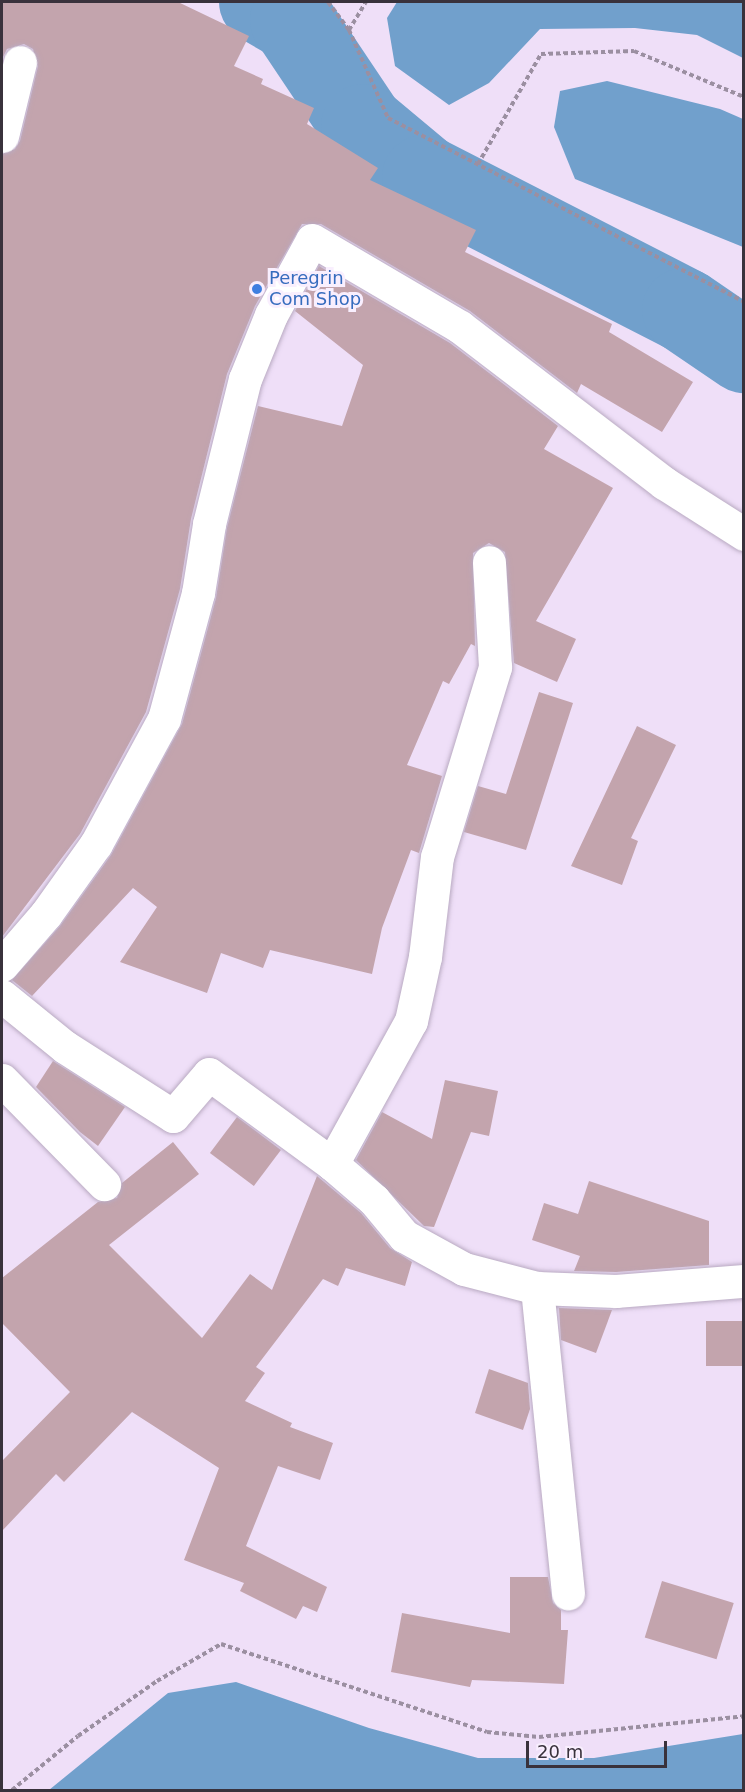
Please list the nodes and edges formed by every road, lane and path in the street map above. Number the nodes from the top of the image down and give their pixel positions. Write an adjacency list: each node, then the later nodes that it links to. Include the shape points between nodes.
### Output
1 (328, 2): 3 (path)
2 (366, 2): 3 (path)
3 (349, 30): 7 (path, via 388,118)
4 (20, 62): 6 (street)
5 (744, 97): 7 (path, via 634,51 542,54)
6 (2, 136)
7 (478, 165): 8 (path)
8 (744, 302)
9 (744, 534): 11 (street, via 664,483 460,327 312,240 271,315 245,379 209,524 198,593 164,719 96,844 46,914)
10 (489, 562): 14 (street, via 495,667 437,857 425,957 411,1021)
11 (2, 965)
12 (2, 996): 14 (street, via 65,1047 173,1116 209,1074)
13 (2, 1080): 15 (street)
14 (332, 1164): 17 (street, via 374,1200 404,1236 464,1269)
15 (104, 1184)
16 (744, 1281): 17 (street, via 616,1291)
17 (537, 1288): 18 (street)
18 (568, 1593)
19 (744, 1716): 20 (path, via 539,1737 487,1732 221,1644 157,1681 78,1736)
20 (12, 1791)

